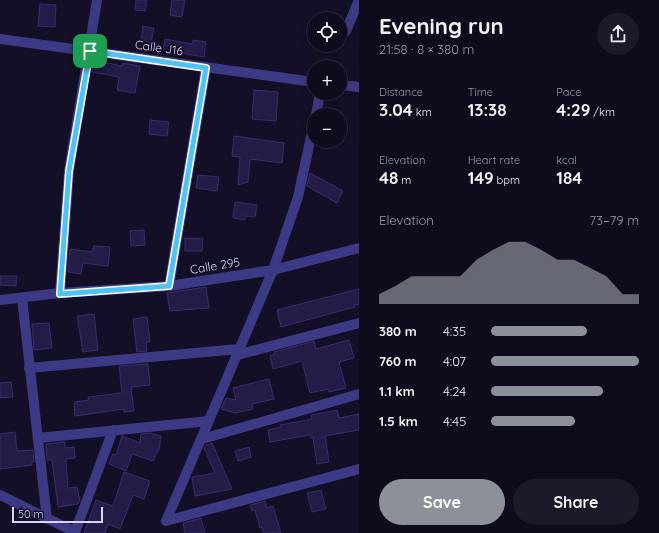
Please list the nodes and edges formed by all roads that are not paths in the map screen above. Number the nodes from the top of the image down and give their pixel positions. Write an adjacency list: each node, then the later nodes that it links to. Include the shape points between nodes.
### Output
1 (98, 0): 5 (street)
2 (359, 0): 3 (street)
3 (347, 29)
4 (0, 39): 5 (street, Calle J16)
5 (90, 51): 6 (street, Calle J16); 14 (street, via 69,171)
6 (206, 68): 7 (street, Calle J16); 13 (street)
7 (307, 81)
8 (347, 86): 9 (street)
9 (359, 87)
10 (309, 148): 12 (street, via 298,197)
11 (359, 248): 12 (street, Calle 295)
12 (273, 270): 13 (street, Calle 295); 18 (street)
13 (169, 286): 14 (street, Calle 295)
14 (60, 294): 15 (street, Calle 295)
15 (22, 298): 16 (street, Calle 295); 19 (street)
16 (0, 300)
17 (359, 323): 18 (street)
18 (238, 352): 19 (street); 21 (street)
19 (29, 368): 23 (street)
20 (359, 394): 24 (street)
21 (209, 421): 22 (street); 24 (street)
22 (113, 430): 23 (street); 27 (street, via 75,532)
23 (38, 438): 27 (street)
24 (202, 439): 25 (street, via 166,521)
25 (359, 469)
26 (0, 495): 27 (street)
27 (47, 519)

